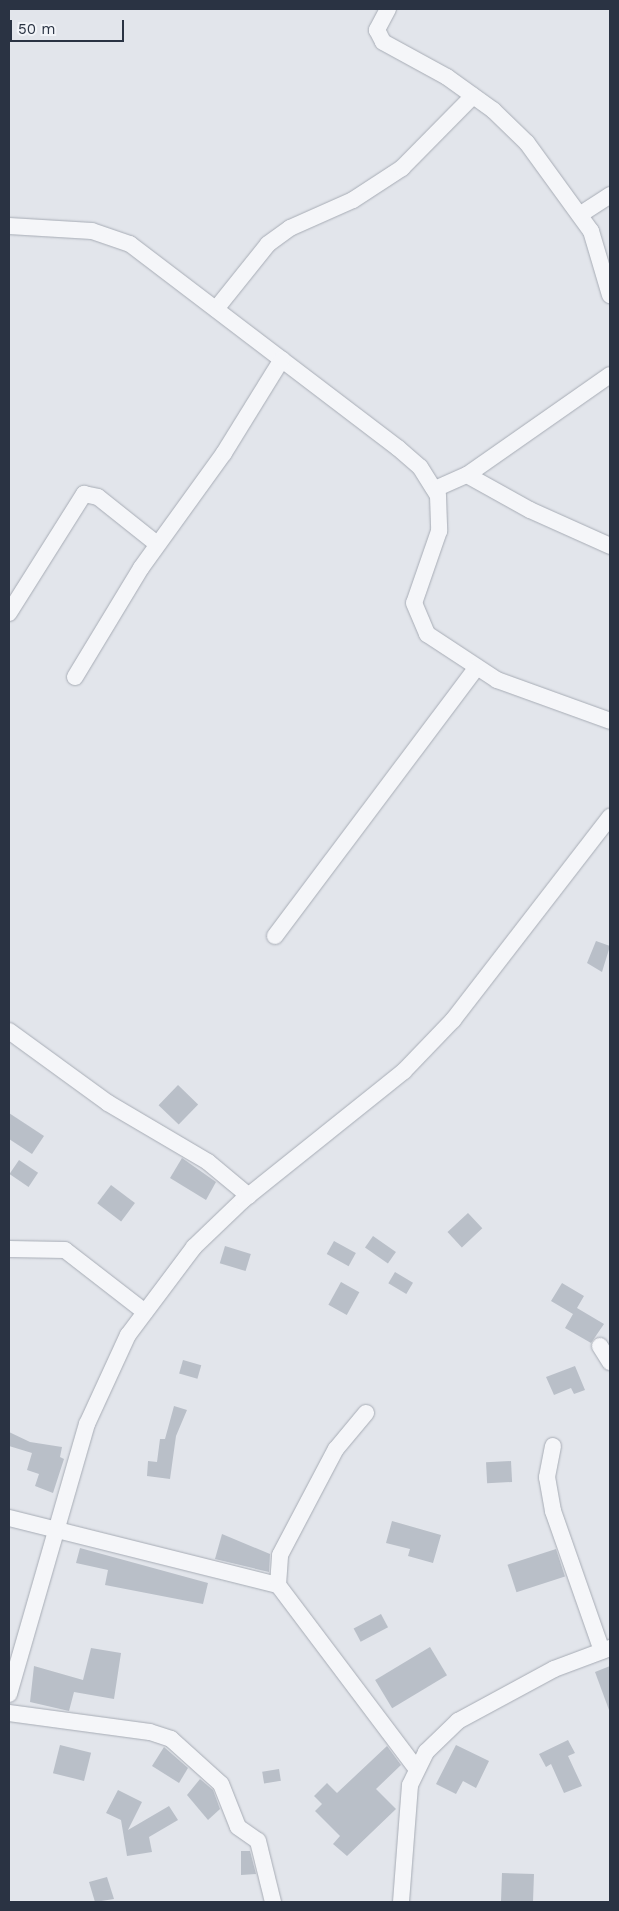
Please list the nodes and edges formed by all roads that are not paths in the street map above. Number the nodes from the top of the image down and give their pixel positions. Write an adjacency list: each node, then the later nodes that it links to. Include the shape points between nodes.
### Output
1 (388, 9): 2 (street, via 378,26 379,38)
2 (473, 96): 4 (street, via 527,143); 7 (street, via 402,168 353,200 290,228 268,244)
3 (610, 195): 4 (street)
4 (581, 214): 6 (street, via 597,244)
5 (9, 226): 7 (street, via 59,227 116,237)
6 (610, 295)
7 (216, 309): 8 (street)
8 (282, 359): 11 (street, via 420,467); 12 (street, via 224,453)
9 (610, 375): 10 (street)
10 (467, 475): 11 (street); 13 (street, via 530,510)
11 (435, 489): 15 (street, via 439,531 416,587 418,618 447,651)
12 (157, 544): 14 (street, via 98,497 84,494); 16 (street)
13 (610, 546)
14 (9, 613)
15 (476, 668): 17 (street); 19 (street)
16 (75, 677)
17 (610, 721)
18 (610, 817): 21 (street, via 453,1020 383,1089)
19 (275, 936)
20 (9, 1031): 21 (street, via 108,1103 208,1162)
21 (248, 1196): 23 (street, via 194,1248)
22 (9, 1250): 23 (street, via 65,1250)
23 (145, 1312): 29 (street, via 128,1335 87,1424)
24 (600, 1346): 25 (street)
25 (610, 1362)
26 (366, 1412): 30 (street, via 336,1449 280,1555)
27 (553, 1446): 31 (street, via 547,1477 553,1511)
28 (9, 1518): 29 (street)
29 (58, 1532): 30 (street); 32 (street)
30 (278, 1585): 34 (street)
31 (606, 1650): 34 (street, via 554,1668 458,1721)
32 (9, 1694)
33 (9, 1713): 35 (street, via 141,1730 171,1739 221,1784 238,1827 258,1841)
34 (416, 1768): 36 (street, via 403,1836)
35 (273, 1902)
36 (401, 1902)

